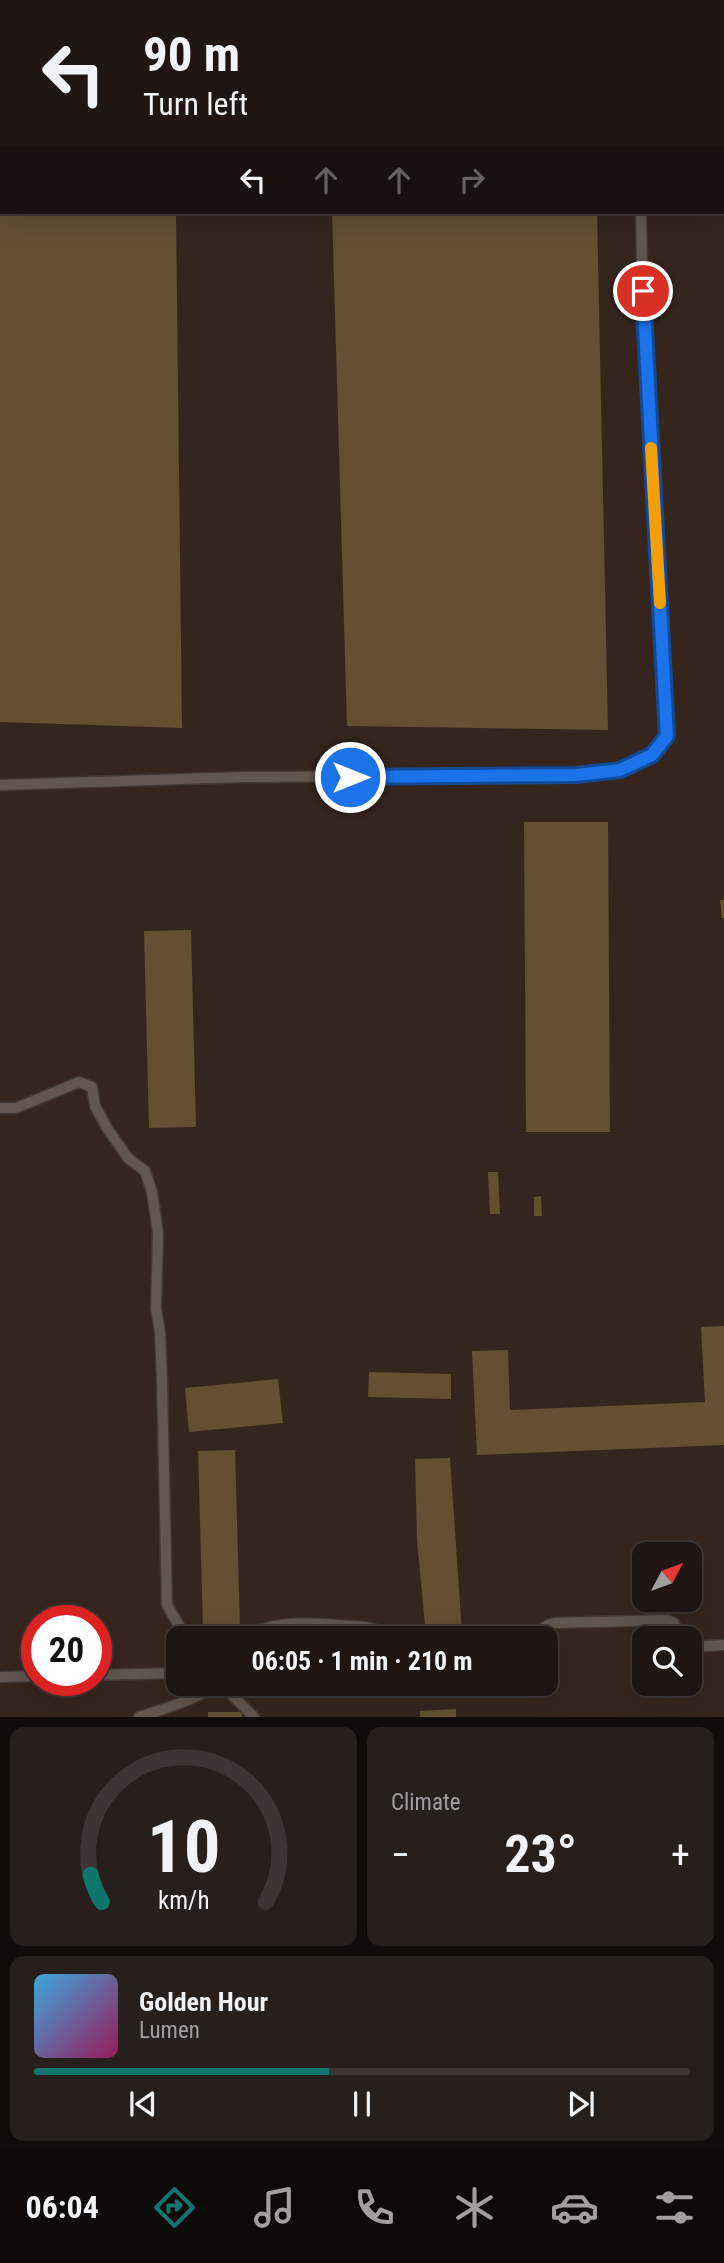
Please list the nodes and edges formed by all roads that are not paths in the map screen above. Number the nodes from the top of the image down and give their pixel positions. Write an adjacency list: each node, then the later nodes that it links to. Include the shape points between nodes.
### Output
1 (641, 214): 2 (lane, via 667,736 652,755 620,770 576,775 244,777)
2 (0, 785)
3 (0, 1108): 4 (lane, via 16,1108 79,1082 92,1087 95,1106 107,1128 128,1158 145,1171 158,1233 156,1310 167,1605)
4 (179, 1626)
5 (276, 1626): 6 (lane)
6 (327, 1626)
7 (547, 1626): 8 (lane, via 667,1620)
8 (675, 1626)
9 (724, 1645): 10 (lane)
10 (702, 1646)
11 (166, 1673): 12 (lane)
12 (112, 1675)
13 (21, 1676): 14 (lane)
14 (0, 1677)
15 (195, 1696): 17 (lane)
16 (233, 1696): 18 (lane)
17 (139, 1717)
18 (254, 1717)

